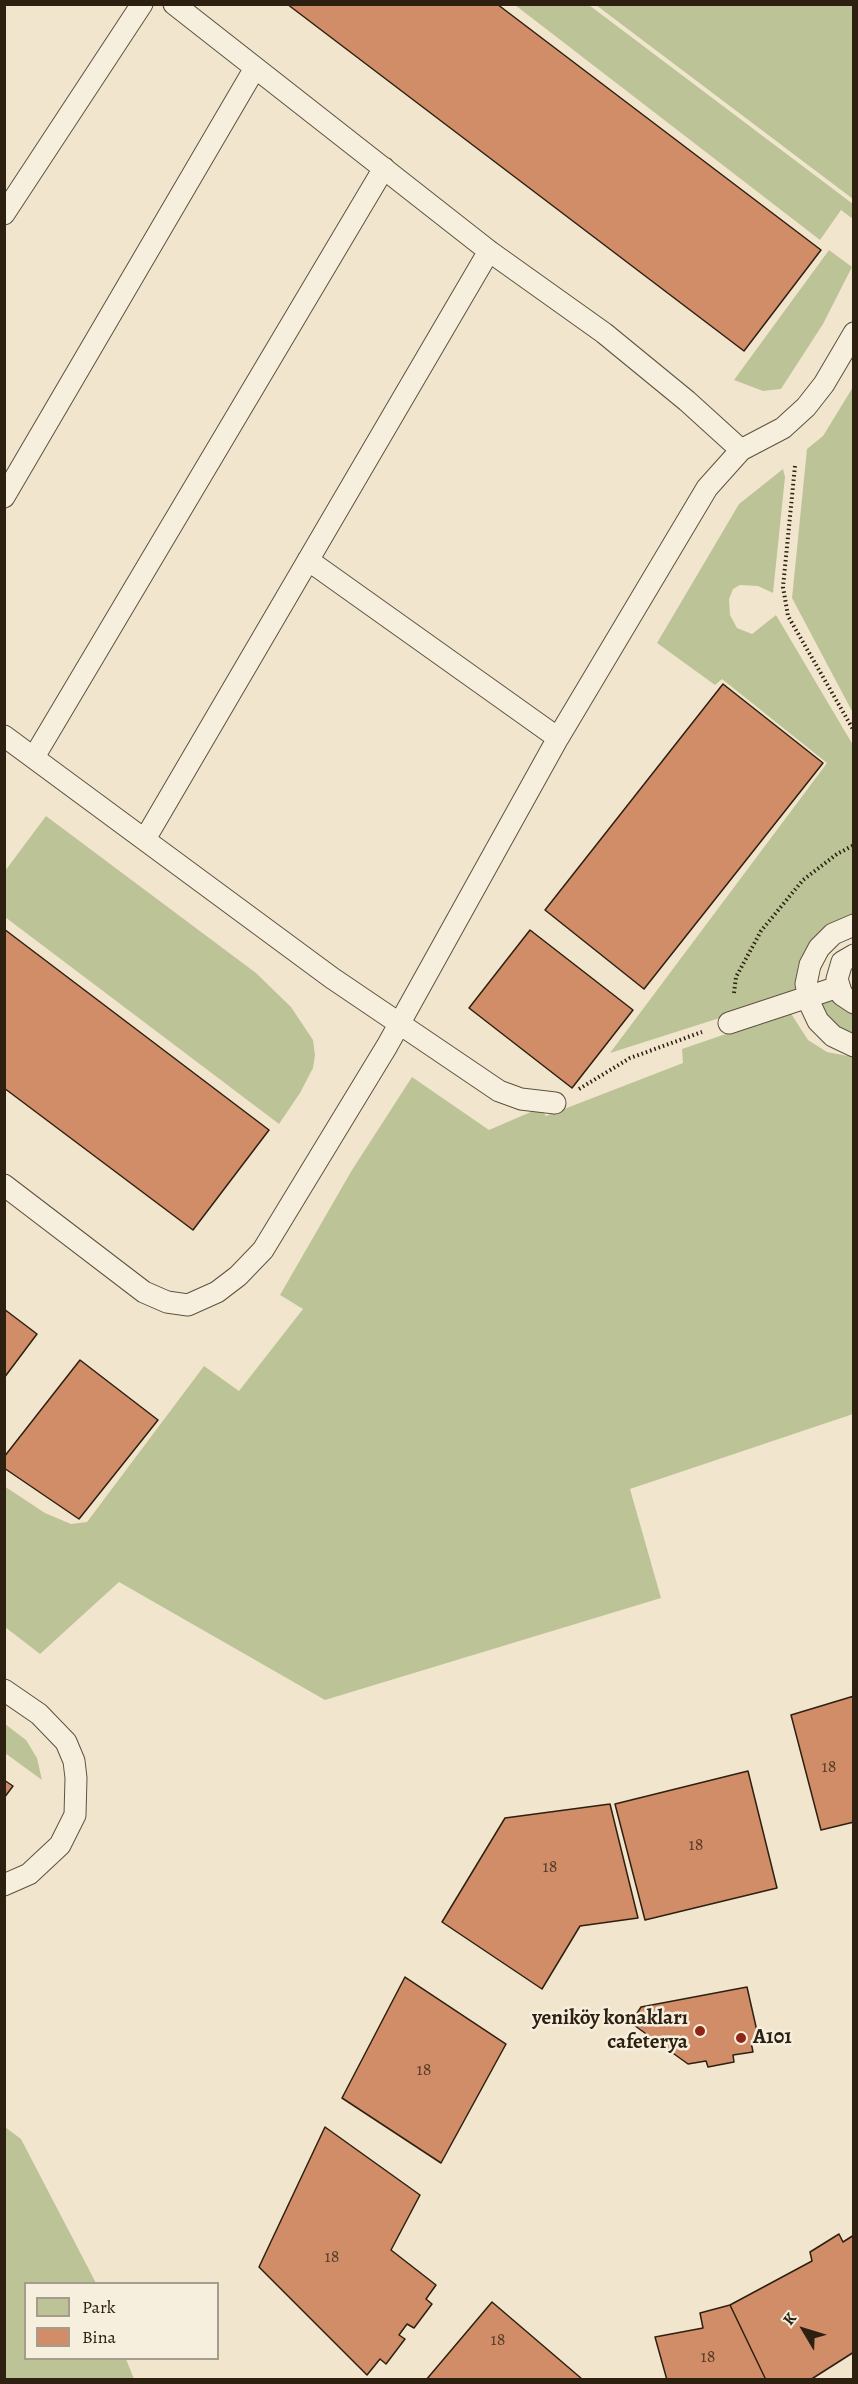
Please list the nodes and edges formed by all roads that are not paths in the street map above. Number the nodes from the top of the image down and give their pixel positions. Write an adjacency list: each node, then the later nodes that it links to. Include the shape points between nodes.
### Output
1 (141, 4): 5 (lane)
2 (174, 4): 3 (lane)
3 (255, 68): 4 (lane); 9 (lane)
4 (384, 168): 6 (lane); 13 (lane)
5 (4, 214)
6 (489, 251): 8 (lane, via 604,333); 10 (lane)
7 (854, 333): 8 (lane, via 806,407 783,428)
8 (741, 450): 12 (lane, via 706,489)
9 (4, 497)
10 (308, 560): 12 (lane); 14 (lane)
11 (4, 736): 13 (lane)
12 (558, 738): 20 (lane)
13 (34, 757): 14 (lane)
14 (145, 839): 20 (lane, via 332,978)
15 (854, 925): 18 (lane, via 833,934 819,948 810,965)
16 (854, 955): 17 (lane, via 842,962)
17 (838, 987): 18 (lane); 19 (lane)
18 (808, 996): 21 (lane); 22 (lane, via 818,1021 833,1036)
19 (854, 1003)
20 (399, 1022): 23 (lane, via 499,1091 521,1099); 24 (lane, via 263,1250 217,1292 188,1305 166,1302 144,1292)
21 (729, 1023)
22 (854, 1046)
23 (555, 1103)
24 (4, 1185)
25 (4, 1690): 26 (lane, via 39,1714 66,1742 76,1778 75,1815 60,1845 29,1874)
26 (4, 1885)

